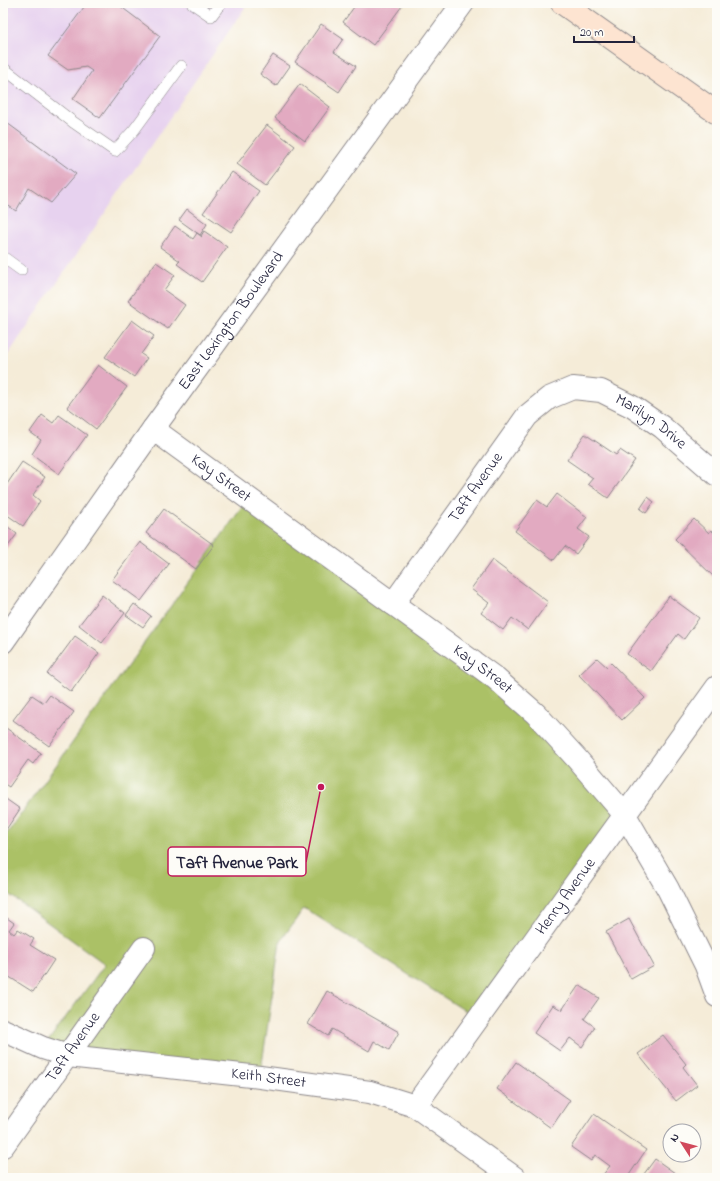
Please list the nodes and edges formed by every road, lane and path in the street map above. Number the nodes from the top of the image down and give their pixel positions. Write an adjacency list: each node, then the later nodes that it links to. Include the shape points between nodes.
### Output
1 (192, 3): 2 (lane, via 211,16)
2 (221, 3)
3 (463, 3): 11 (street, East Lexington Boulevard)
4 (562, 3): 7 (street)
5 (181, 66): 6 (lane, via 134,130 115,151)
6 (3, 68)
7 (717, 113)
8 (3, 257): 9 (lane)
9 (20, 270)
10 (574, 388): 12 (street, Marilyn Drive, via 601,391 633,407 662,427); 13 (street, Taft Avenue, via 549,398 527,416)
11 (153, 429): 13 (street, Kay Street); 14 (street, East Lexington Boulevard)
12 (717, 475)
13 (393, 604): 16 (street, Kay Street, via 495,678 536,714)
14 (3, 642)
15 (717, 687): 16 (street, Henry Avenue)
16 (625, 816): 18 (street, Kay Street, via 668,889 706,966); 21 (street, Henry Avenue)
17 (144, 948): 20 (street, Taft Avenue)
18 (717, 996)
19 (3, 1030): 20 (street, Keith Street)
20 (68, 1056): 21 (street, Keith Street, via 370,1092); 22 (street, Taft Avenue)
21 (415, 1106): 23 (street, Keith Street)
22 (3, 1146)
23 (516, 1178)

